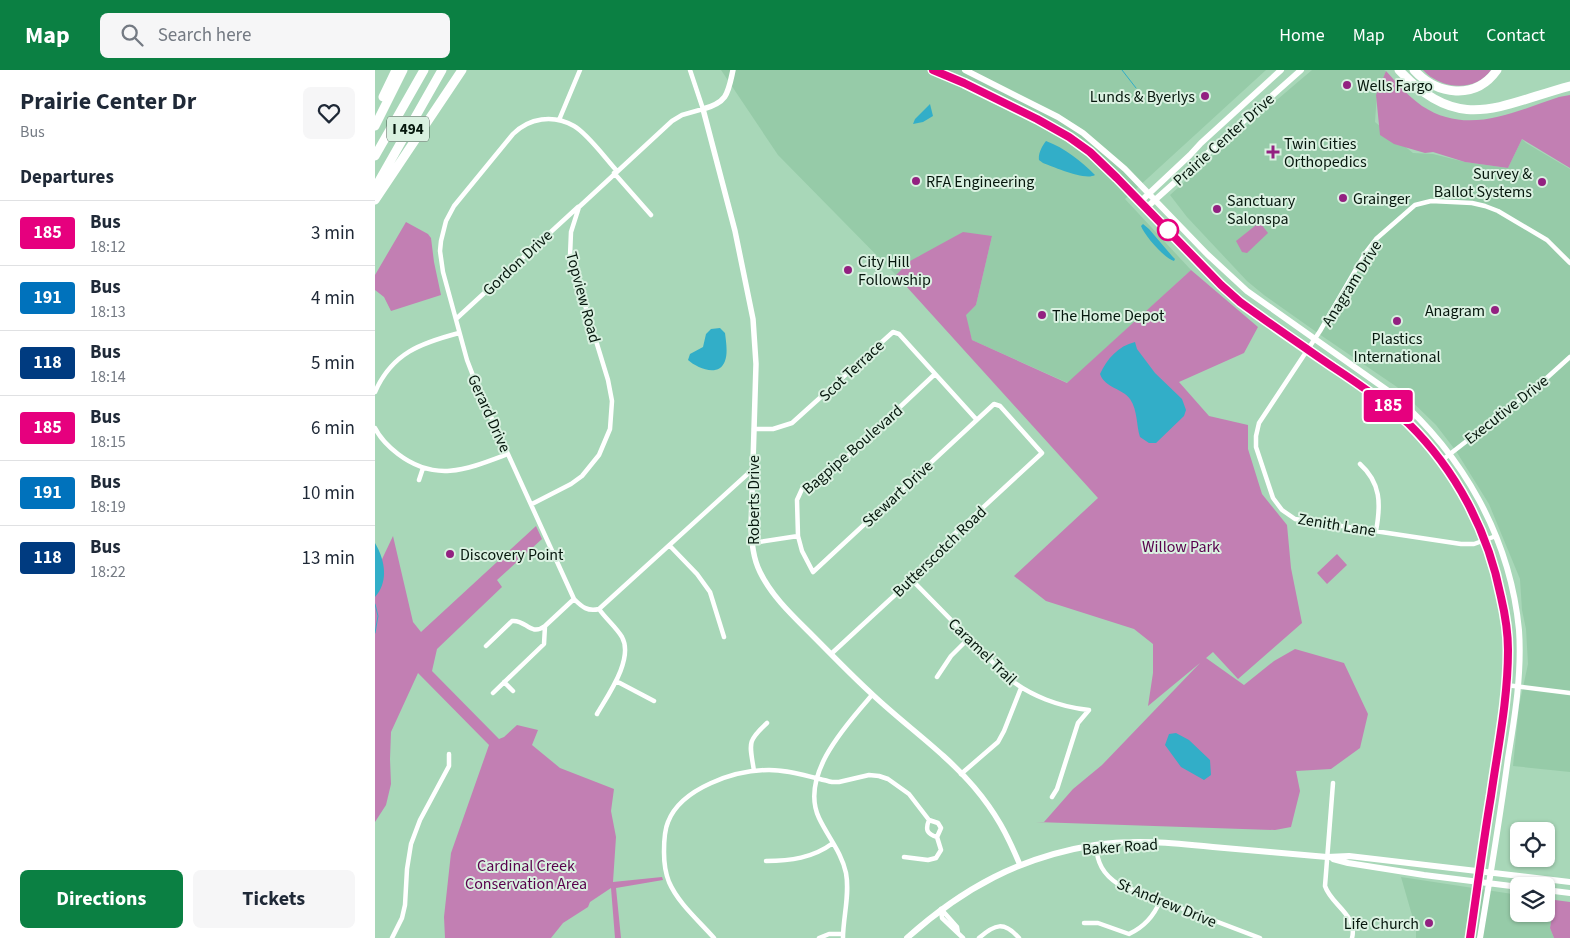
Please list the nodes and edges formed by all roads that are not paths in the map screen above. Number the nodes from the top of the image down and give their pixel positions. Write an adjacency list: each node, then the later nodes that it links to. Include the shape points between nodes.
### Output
1 (396, 70): 18 (highway)
2 (403, 70): 20 (highway)
3 (424, 70): 21 (highway, I 494)
4 (441, 70): 23 (highway, I 494)
5 (462, 70): 25 (highway)
6 (580, 70): 19 (street)
7 (690, 70): 17 (street, Roberts Drive)
8 (733, 70): 17 (street, Topview Road, via 730,88 724,98 718,104)
9 (933, 70): 27 (main road, via 1069,137 1090,152)
10 (965, 70): 24 (main road, via 1073,126 1113,157)
11 (1281, 70): 24 (main road, Prairie Center Drive)
12 (1301, 70): 26 (main road, Prairie Center Drive)
13 (1399, 70): 16 (highway, via 1435,100 1472,110 1500,107)
14 (1414, 70): 15 (highway, via 1436,87 1458,91 1477,87)
15 (1497, 70)
16 (1570, 86)
17 (703, 109): 22 (street, Topview Road, via 672,121); 41 (street, Roberts Drive, via 735,231 753,319 756,364)
18 (375, 118)
19 (559, 120): 22 (street, via 580,131); 32 (street, Gerard Drive, via 540,120 519,128 450,213 442,232 440,251)
20 (375, 126)
21 (375, 156)
22 (615, 172): 28 (street, Topview Road); 30 (street)
23 (375, 188)
24 (1149, 193): 26 (main road); 27 (main road, Prairie Center Drive)
25 (375, 200)
26 (1155, 200): 29 (main road, Prairie Center Drive); 34 (main road, via 1247,291)
27 (1140, 202): 29 (main road)
28 (579, 207): 32 (street, Gordon Drive); 50 (street, Topview Road, via 571,232 570,256 608,380 612,401 610,429 599,455 582,476)
29 (1147, 208): 35 (main road, via 1240,302)
30 (651, 215)
31 (1570, 263): 34 (street, Anagram Drive, via 1547,240 1498,211 1472,203 1431,200 1419,203 1370,246)
32 (456, 319): 33 (street, Gerard Drive)
33 (459, 333): 38 (street, via 435,340 400,357); 44 (street, Gerard Drive, via 477,386)
34 (1314, 339): 35 (street, Zenith Lane); 43 (main road, via 1394,395 1414,412)
35 (1308, 350): 45 (main road, via 1396,412); 51 (street, Zenith Lane, via 1265,411 1257,428 1256,446 1273,498 1295,519)
36 (1570, 357): 43 (street, Executive Drive)
37 (935, 374): 39 (street, Scot Terrace); 41 (street, Scot Terrace, via 899,334 893,332 792,423); 52 (street, Bagpipe Boulevard, via 833,470 802,489 797,500)
38 (375, 392)
39 (976, 419): 42 (street, Stewart Drive, via 997,404); 52 (street, Stewart Drive, via 813,572)
40 (375, 428): 47 (street, via 392,449)
41 (754, 430): 48 (street, Roberts Drive)
42 (1043, 453): 57 (street, Butterscotch Road, via 935,552)
43 (1450, 453): 45 (street, Executive Drive); 53 (main road, via 1478,496)
44 (508, 454): 47 (street, via 459,470); 50 (street, Gerard Drive)
45 (1441, 461): 54 (main road)
46 (1360, 464): 51 (street, via 1373,478 1377,490 1379,517)
47 (423, 468): 49 (street)
48 (753, 470): 55 (street, Roberts Drive); 56 (street)
49 (419, 480)
50 (532, 504): 58 (street, Gerard Drive)
51 (1376, 531): 54 (street, Zenith Lane, via 1461,544)
52 (798, 536): 55 (street)
53 (1496, 536): 54 (street, Zenith Lane); 69 (main road, via 1508,572 1519,629)
54 (1486, 540): 68 (main road, via 1505,620 1508,647)
55 (752, 543): 64 (street, Roberts Drive, via 759,572 772,592 796,619)
56 (670, 546): 59 (street); 61 (street, via 710,592)
57 (911, 579): 62 (street, Caramel Trail); 64 (street, Butterscotch Road)
58 (574, 599): 59 (street, via 586,609); 60 (street)
59 (599, 609): 66 (street, via 624,642 625,656)
60 (545, 626): 63 (street, via 534,630 512,620); 67 (street, via 544,644)
61 (724, 637)
62 (969, 638): 65 (street); 70 (street, Caramel Trail)
63 (486, 646)
64 (833, 651): 74 (street, Roberts Drive)
65 (937, 677)
66 (616, 681): 75 (street); 76 (street)
67 (504, 682): 71 (street); 72 (street)
68 (1506, 685): 69 (street); 92 (main road)
69 (1518, 686): 73 (street); 93 (main road)
70 (1021, 688): 80 (street, via 998,742); 83 (street, Caramel Trail, via 1076,709 1089,710 1078,723)
71 (513, 691)
72 (493, 693)
73 (1570, 693)
74 (872, 695): 80 (street, Roberts Drive); 81 (street, via 843,728)
75 (654, 701)
76 (597, 714)
77 (767, 723): 79 (street, via 751,739)
78 (449, 754): 104 (street, via 449,766 411,844 405,905)
79 (754, 771): 81 (street, via 784,771); 105 (street, via 720,780 699,790 679,805 665,831 664,858 668,880 679,899)
80 (961, 774): 91 (street, Roberts Drive, via 1002,825)
81 (818, 778): 84 (street, via 832,782 869,775 888,779 909,794); 86 (street, via 816,809)
82 (1333, 783): 89 (street)
83 (1052, 797)
84 (929, 820): 85 (street, via 927,831); 85 (street, via 940,825)
85 (937, 836): 88 (street, via 941,850 936,858)
86 (833, 843): 90 (street, via 809,856); 103 (street, via 843,864 847,883)
87 (1096, 845): 89 (main road, Baker Road, via 1171,843); 91 (main road, Baker Road); 100 (street, St Andrew Drive, via 1100,866 1110,878 1117,884)
88 (904, 857)
89 (1327, 857): 92 (main road, Baker Road, via 1349,856); 94 (main road, Baker Road, via 1348,863); 112 (street, via 1327,892 1351,921)
90 (766, 861)
91 (1020, 865): 101 (main road, Baker Road, via 977,886)
92 (1480, 871): 93 (main road, Baker Road); 94 (main road)
93 (1491, 872): 95 (main road, Baker Road); 96 (main road)
94 (1479, 881): 96 (main road, Baker Road); 113 (main road)
95 (1570, 882)
96 (1489, 883): 97 (main road, Baker Road); 114 (main road)
97 (1510, 886)
98 (1555, 891): 99 (main road)
99 (1570, 893)
100 (1160, 901): 102 (street, via 1151,918 1129,934 1098,923); 111 (street, St Andrew Drive)
101 (941, 909): 107 (main road, Baker Road); 108 (street, via 942,918)
102 (1084, 923)
103 (843, 936): 106 (street, via 829,934)
104 (391, 938)
105 (714, 938)
106 (819, 938)
107 (907, 938)
108 (963, 938)
109 (979, 938): 110 (street, via 991,928 1001,926)
110 (1019, 938)
111 (1260, 938)
112 (1352, 938)
113 (1470, 938)
114 (1481, 938)

